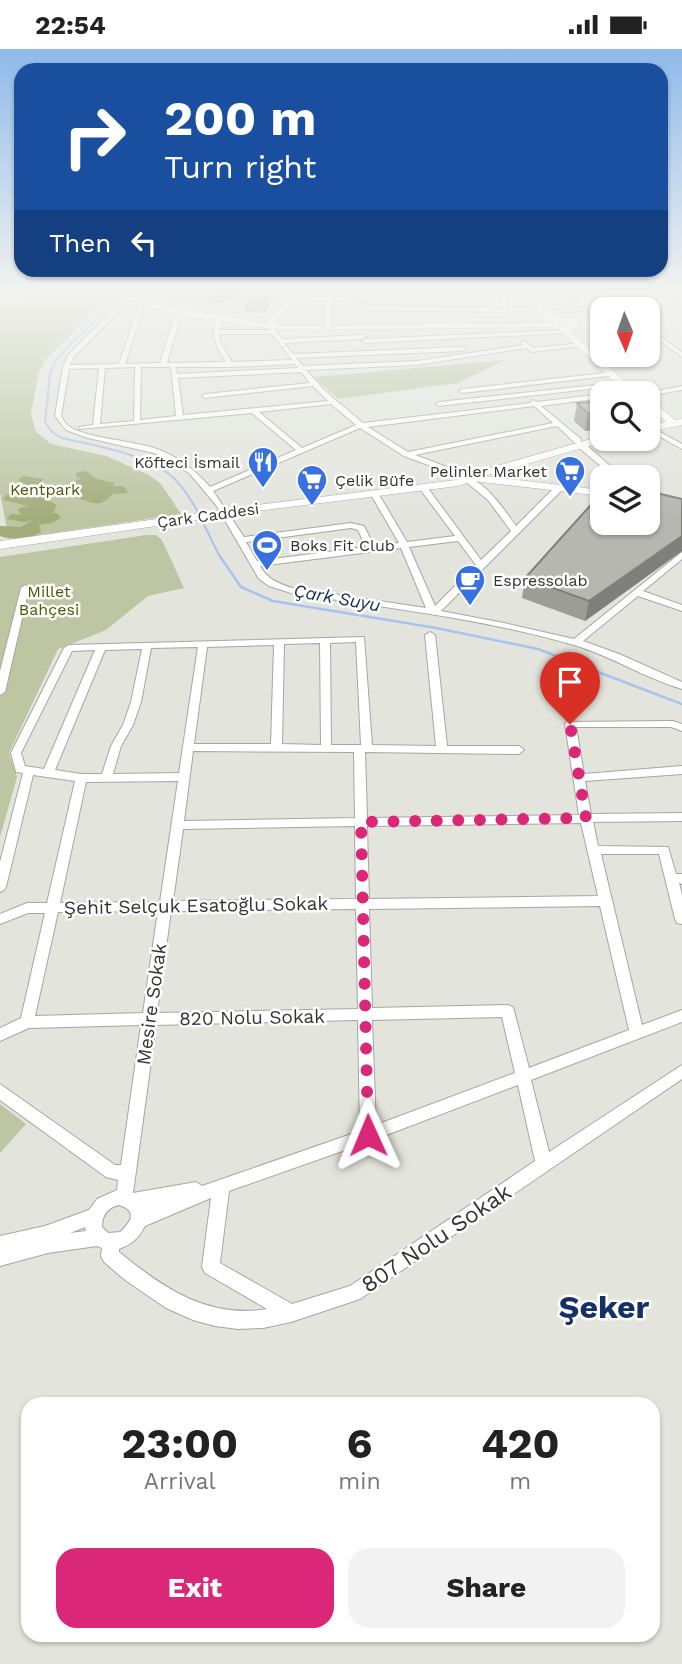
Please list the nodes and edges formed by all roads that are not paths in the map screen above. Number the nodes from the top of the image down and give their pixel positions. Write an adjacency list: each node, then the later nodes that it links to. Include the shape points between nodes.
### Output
1 (89, 366): 10 (street)
2 (102, 366): 37 (street)
3 (138, 366): 35 (street)
4 (173, 366): 13 (street)
5 (231, 366): 11 (street)
6 (283, 366): 11 (street)
7 (300, 366): 17 (street)
8 (606, 366): 12 (main road)
9 (612, 366): 16 (main road)
10 (66, 367): 39 (street, via 58,416)
11 (234, 374): 13 (street)
12 (614, 374): 14 (street); 15 (main road)
13 (174, 376): 34 (street)
14 (568, 379): 19 (street); 21 (street)
15 (619, 381)
16 (628, 381)
17 (316, 384): 26 (street); 29 (street)
18 (456, 385): 23 (street)
19 (514, 385): 23 (street); 25 (street)
20 (682, 388): 24 (street)
21 (579, 389): 22 (street); 25 (street); 27 (street)
22 (590, 389)
23 (462, 391): 28 (street)
24 (660, 391)
25 (525, 394): 28 (street); 31 (street)
26 (205, 396)
27 (588, 398): 31 (street)
28 (471, 401): 30 (street); 32 (street)
29 (334, 402): 33 (street); 38 (street)
30 (439, 404)
31 (534, 404): 32 (street); 36 (street)
32 (480, 410): 38 (street)
33 (254, 411): 34 (street); 44 (street)
34 (180, 418): 35 (street)
35 (137, 422): 37 (street)
36 (558, 424): 42 (street); 45 (street)
37 (96, 426): 39 (street)
38 (359, 426): 44 (street); 45 (street)
39 (68, 429): 51 (street, via 160,451 185,465)
40 (660, 434): 43 (street)
41 (590, 440): 42 (main road, Çark Caddesi)
42 (580, 443): 46 (street); 48 (main road, Çark Caddesi); 48 (main road, Çark Caddesi)
43 (682, 447)
44 (301, 451): 51 (street)
45 (409, 454): 47 (street); 48 (street)
46 (605, 465)
47 (442, 477): 48 (main road); 53 (main road, Çark Caddesi)
48 (463, 479): 49 (main road); 50 (main road, Çark Caddesi); 55 (street, via 491,498)
49 (559, 488): 52 (main road); 55 (street)
50 (424, 489): 53 (main road, Çark Caddesi); 56 (street)
51 (209, 490): 54 (street)
52 (590, 492)
53 (374, 493): 54 (main road, Çark Caddesi); 58 (street)
54 (219, 513): 57 (street); 59 (main road, Çark Caddesi)
55 (516, 531): 62 (street)
56 (461, 538): 58 (street); 62 (street)
57 (240, 540): 60 (street, via 356,526); 63 (street)
58 (404, 544): 60 (street); 67 (street)
59 (0, 545)
60 (371, 548): 63 (street)
61 (682, 555): 65 (street)
62 (480, 564): 67 (street)
63 (254, 565): 67 (street, via 272,584 291,590)
64 (25, 588): 78 (street)
65 (636, 592): 66 (street); 71 (street)
66 (682, 608)
67 (433, 613): 71 (street)
68 (430, 635): 84 (street)
69 (325, 640): 70 (street); 82 (street); 83 (street, via 361,639)
70 (279, 641): 72 (street); 81 (street)
71 (576, 642): 75 (street)
72 (203, 644): 73 (street); 80 (street, Mesire Sokak)
73 (147, 646): 74 (street); 91 (street, via 136,702)
74 (101, 647): 86 (street, via 69,648 16,753 20,769); 88 (street)
75 (631, 663): 76 (street); 77 (street)
76 (682, 678)
77 (682, 686)
78 (0, 692)
79 (682, 728): 92 (street, via 673,724 570,724)
80 (187, 747): 81 (street); 89 (street, Mesire Sokak)
81 (276, 747): 82 (street)
82 (326, 748): 83 (street)
83 (363, 748): 84 (street); 95 (street)
84 (442, 749): 85 (street)
85 (519, 750)
86 (29, 770): 88 (street); 99 (street)
87 (682, 770): 92 (street)
88 (48, 773): 90 (street)
89 (183, 776): 91 (street); 96 (street, Mesire Sokak)
90 (81, 778): 91 (street); 103 (street)
91 (106, 778)
92 (579, 778): 94 (street)
93 (682, 817): 94 (street)
94 (586, 818): 95 (street); 97 (street)
95 (361, 822): 96 (street); 101 (street)
96 (176, 825): 102 (street, Mesire Sokak)
97 (594, 850): 98 (street, via 664,850); 100 (street)
98 (677, 879): 105 (street)
99 (0, 887)
100 (604, 901): 101 (street, Şehit Selçuk Esatoğlu Sokak); 110 (street)
101 (363, 903): 102 (street, Şehit Selçuk Esatoğlu Sokak); 106 (street)
102 (165, 906): 103 (street, Şehit Selçuk Esatoğlu Sokak); 108 (street, Mesire Sokak)
103 (52, 908): 104 (street, Şehit Selçuk Esatoğlu Sokak, via 27,908); 109 (street)
104 (0, 919)
105 (682, 919)
106 (366, 1014): 108 (street, 820 Nolu Sokak); 113 (street, 820 Nolu Sokak, via 508,1011); 115 (street)
107 (682, 1016): 110 (street)
108 (149, 1019): 109 (street, 820 Nolu Sokak); 117 (street, Mesire Sokak)
109 (27, 1022): 111 (street, 820 Nolu Sokak)
110 (637, 1033): 113 (street)
111 (0, 1035)
112 (682, 1071): 116 (street, 807 Nolu Sokak)
113 (523, 1076): 115 (street); 116 (street)
114 (0, 1091): 117 (street, via 112,1172)
115 (368, 1135): 118 (street)
116 (544, 1165): 125 (street, 807 Nolu Sokak, via 354,1293)
117 (128, 1174): 119 (street, Mesire Sokak)
118 (221, 1186): 119 (street); 121 (street); 125 (street, via 211,1267)
119 (129, 1199): 120 (street, via 104,1202); 121 (street)
120 (94, 1216): 122 (street, via 94,1231); 123 (street)
121 (139, 1220): 122 (street, via 132,1234 118,1242)
122 (104, 1240): 124 (street, via 47,1245); 125 (street, via 110,1256 182,1307 233,1322 261,1322)
123 (0, 1244)
124 (0, 1257)
125 (291, 1313)

